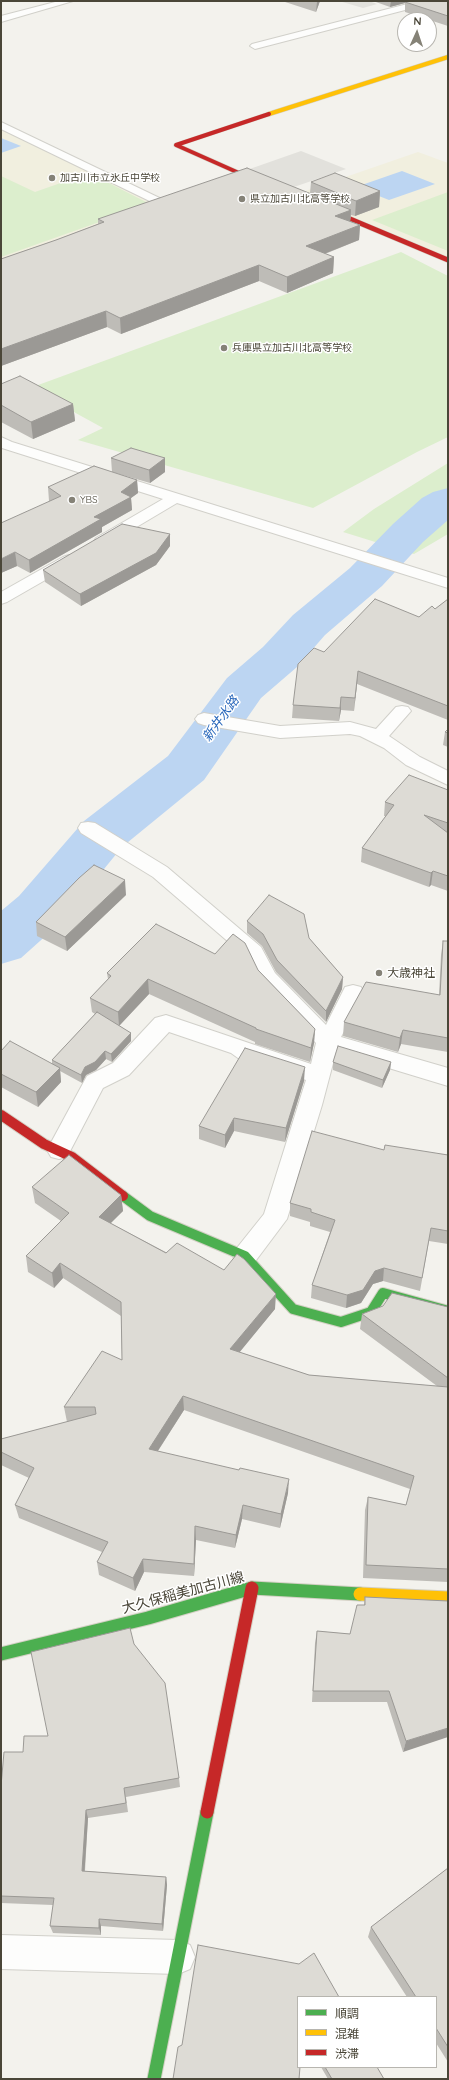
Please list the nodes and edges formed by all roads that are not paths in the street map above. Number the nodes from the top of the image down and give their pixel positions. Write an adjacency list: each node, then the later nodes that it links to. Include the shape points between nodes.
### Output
1 (69, 1): 3 (street)
2 (429, 1): 4 (street)
3 (4, 16)
4 (255, 46)
5 (448, 58): 7 (street, via 176,145)
6 (1, 125): 11 (street)
7 (244, 176): 8 (street); 9 (street)
8 (230, 181)
9 (274, 187)
10 (180, 199): 11 (street)
11 (166, 205): 13 (street)
12 (318, 205): 14 (street)
13 (151, 210)
14 (448, 260)
15 (3, 444): 16 (street)
16 (176, 497): 17 (street); 18 (street)
17 (448, 583)
18 (1, 599)
19 (402, 711): 21 (street)
20 (204, 719): 21 (street, via 280,732 350,728)
21 (378, 738): 22 (street, via 413,761)
22 (448, 779)
23 (88, 828): 25 (street, via 160,872 254,952 267,978)
24 (353, 993): 25 (street)
25 (328, 1042): 26 (street); 27 (street, via 423,1071)
26 (318, 1075): 29 (street, via 166,1023 121,1069 95,1082); 30 (street, via 275,1219)
27 (448, 1076)
28 (1, 1115): 29 (street, via 44,1144)
29 (59, 1150): 30 (street, via 150,1216)
30 (245, 1256): 31 (street, via 293,1309 341,1322 371,1312 383,1293)
31 (448, 1311)
32 (252, 1588): 33 (street, 大久保稲美加古川線); 34 (street, 大久保稲美加古川線, via 148,1618); 36 (street)
33 (448, 1598)
34 (1, 1654)
35 (1, 1952): 36 (street)
36 (178, 1957): 37 (street)
37 (154, 2079)

